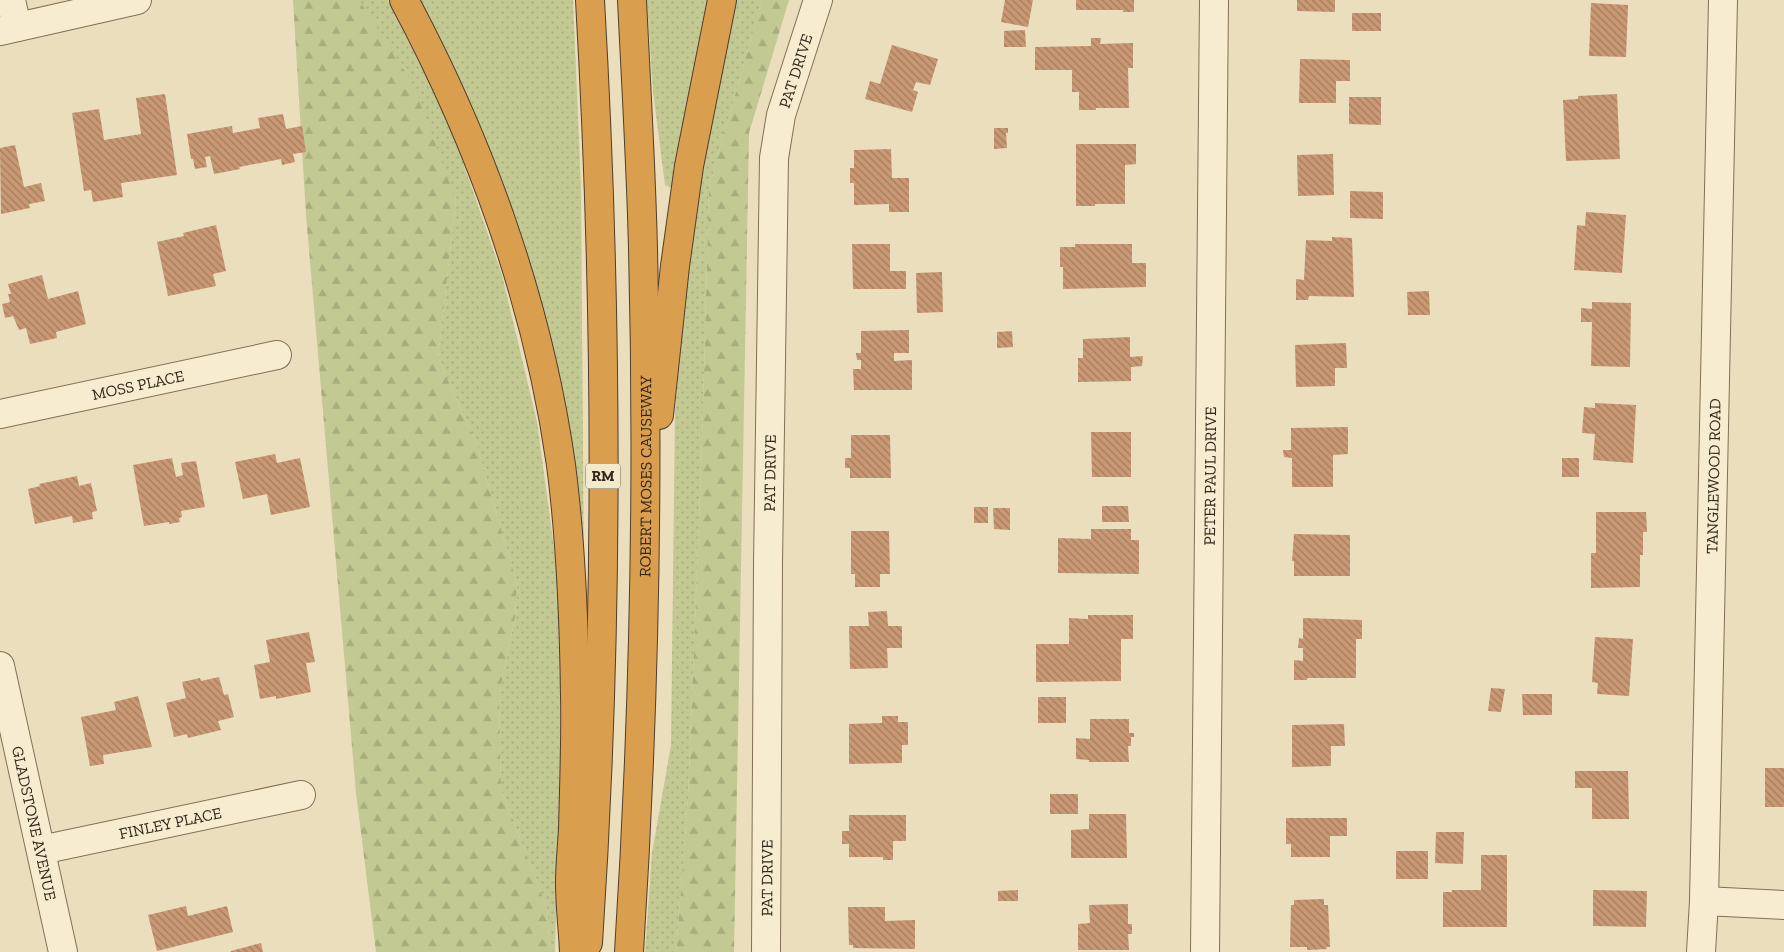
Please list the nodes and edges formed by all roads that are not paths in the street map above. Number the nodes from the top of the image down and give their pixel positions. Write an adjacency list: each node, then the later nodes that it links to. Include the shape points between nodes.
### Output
1 (12, 0): 10 (street)
2 (137, 0): 10 (street)
3 (404, 0): 20 (highway, via 447,85 485,177 529,315 555,427 566,508 574,653 576,741 570,883)
4 (590, 0): 21 (highway, RM, via 599,168 603,376 598,762)
5 (632, 0): 13 (highway, ROBERT MOSES CAUSEWAY / RM, via 643,248)
6 (722, 0): 13 (highway, via 680,222)
7 (818, 0): 23 (street, PAT DRIVE, via 781,115 774,158)
8 (1214, 0): 24 (street, PETER PAUL DRIVE)
9 (1723, 0): 17 (street, TANGLEWOOD ROAD)
10 (9, 29)
11 (277, 355): 12 (street, MOSS PLACE)
12 (0, 414)
13 (646, 533): 22 (highway, ROBERT MOSES CAUSEWAY / RM)
14 (0, 666): 16 (street, GLADSTONE AVENUE)
15 (301, 795): 16 (street, FINLEY PLACE)
16 (41, 850): 19 (street, GLADSTONE AVENUE)
17 (1704, 901): 18 (street); 25 (street, TANGLEWOOD ROAD)
18 (1784, 905)
19 (62, 952)
20 (574, 952)
21 (587, 952)
22 (629, 952)
23 (766, 952)
24 (1205, 952)
25 (1701, 952)

